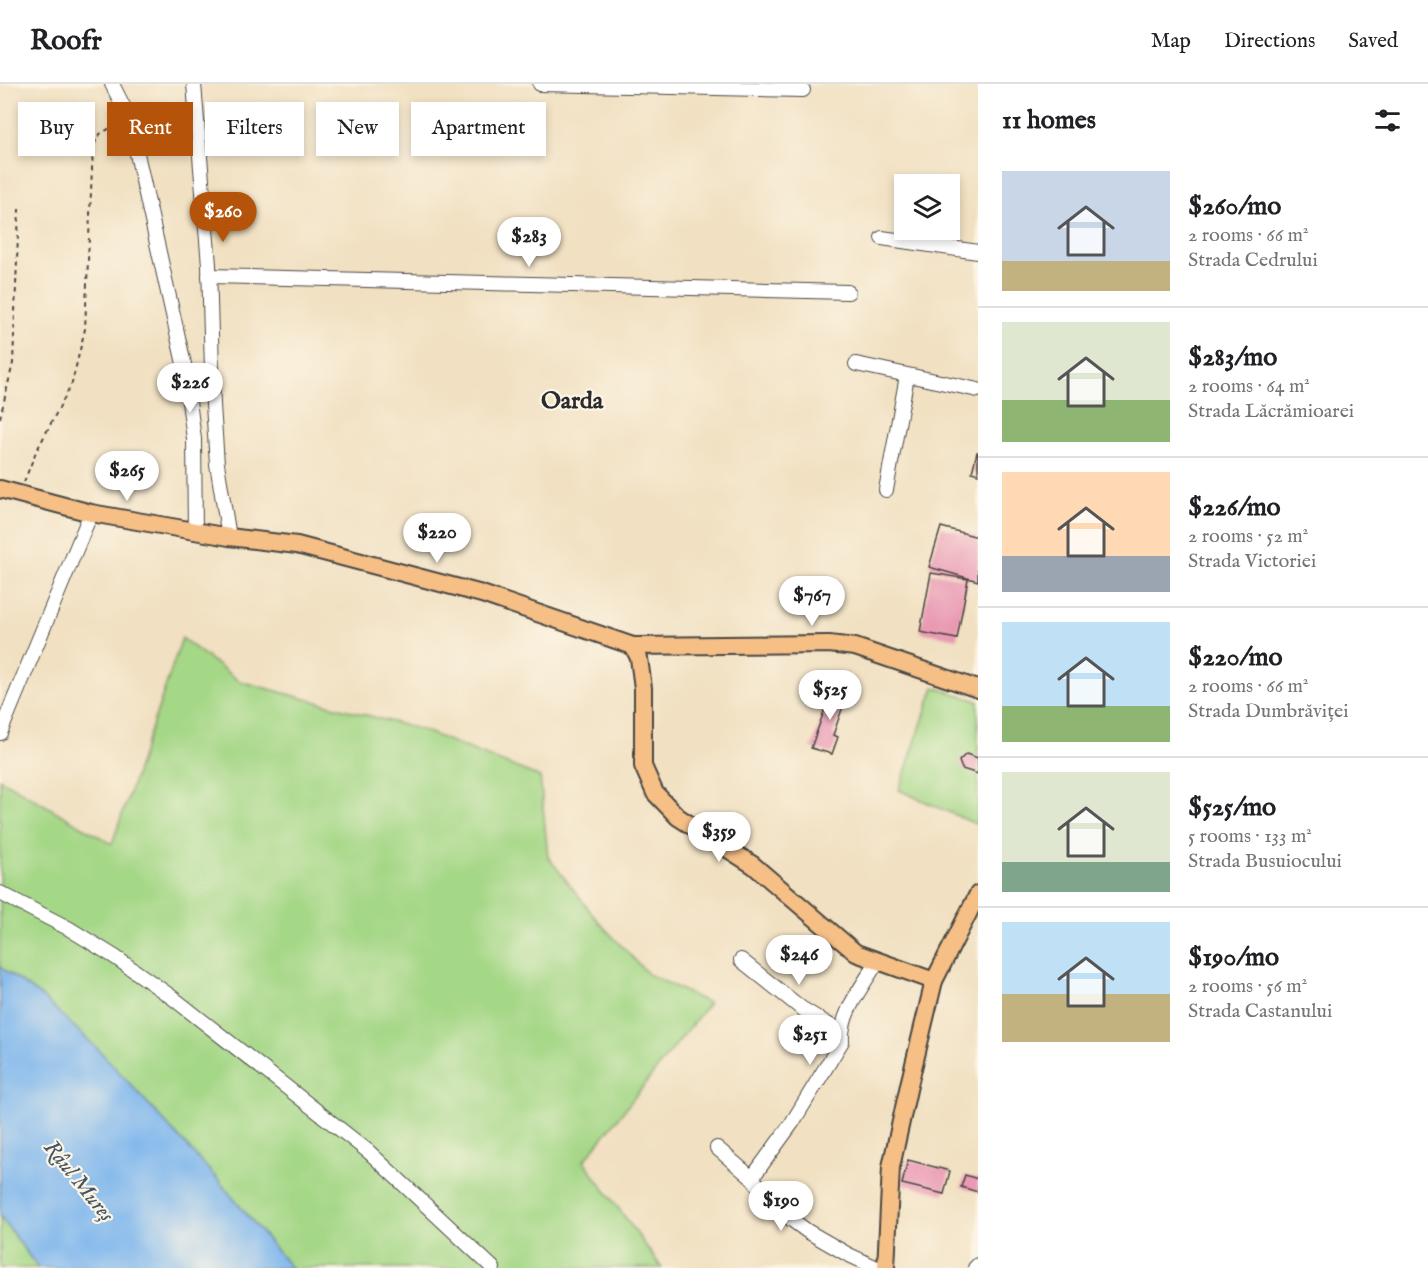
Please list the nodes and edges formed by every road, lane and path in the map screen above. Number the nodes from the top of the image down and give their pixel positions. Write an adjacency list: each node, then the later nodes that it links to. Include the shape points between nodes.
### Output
1 (112, 84): 5 (street)
2 (194, 84): 11 (street)
3 (540, 84): 4 (street)
4 (803, 90)
5 (121, 102)
6 (107, 130): 22 (path, via 93,146 85,329 72,383)
7 (138, 156): 18 (street, via 184,363)
8 (19, 210): 17 (path, via 13,363)
9 (882, 238): 10 (street)
10 (978, 252)
11 (209, 276): 12 (street); 16 (street)
12 (848, 292)
13 (856, 364): 14 (street)
14 (907, 376): 15 (street); 21 (street)
15 (978, 390)
16 (213, 405): 18 (street); 19 (street)
17 (0, 418)
18 (194, 439): 19 (street); 24 (street)
19 (217, 464): 25 (street)
20 (0, 489): 22 (main road)
21 (886, 490)
22 (20, 493): 23 (main road)
23 (92, 513): 24 (main road); 28 (street)
24 (195, 531): 25 (main road)
25 (229, 537): 26 (main road, via 297,544 470,591)
26 (633, 646): 27 (main road, via 855,647); 32 (main road, via 639,658 643,688 643,766 656,793 678,817 753,865 856,953)
27 (978, 689)
28 (0, 733)
29 (0, 893): 37 (street, via 68,928 173,998 369,1152)
30 (978, 894): 33 (main road)
31 (741, 960): 34 (street, via 801,1008)
32 (877, 962): 33 (main road); 34 (street, via 847,1014)
33 (934, 981): 39 (main road, via 891,1167)
34 (842, 1033): 36 (street, via 842,1041 819,1081)
35 (717, 1148): 36 (street)
36 (752, 1178): 38 (street, via 780,1211 807,1231)
37 (494, 1268)
38 (878, 1268)
39 (886, 1268)

